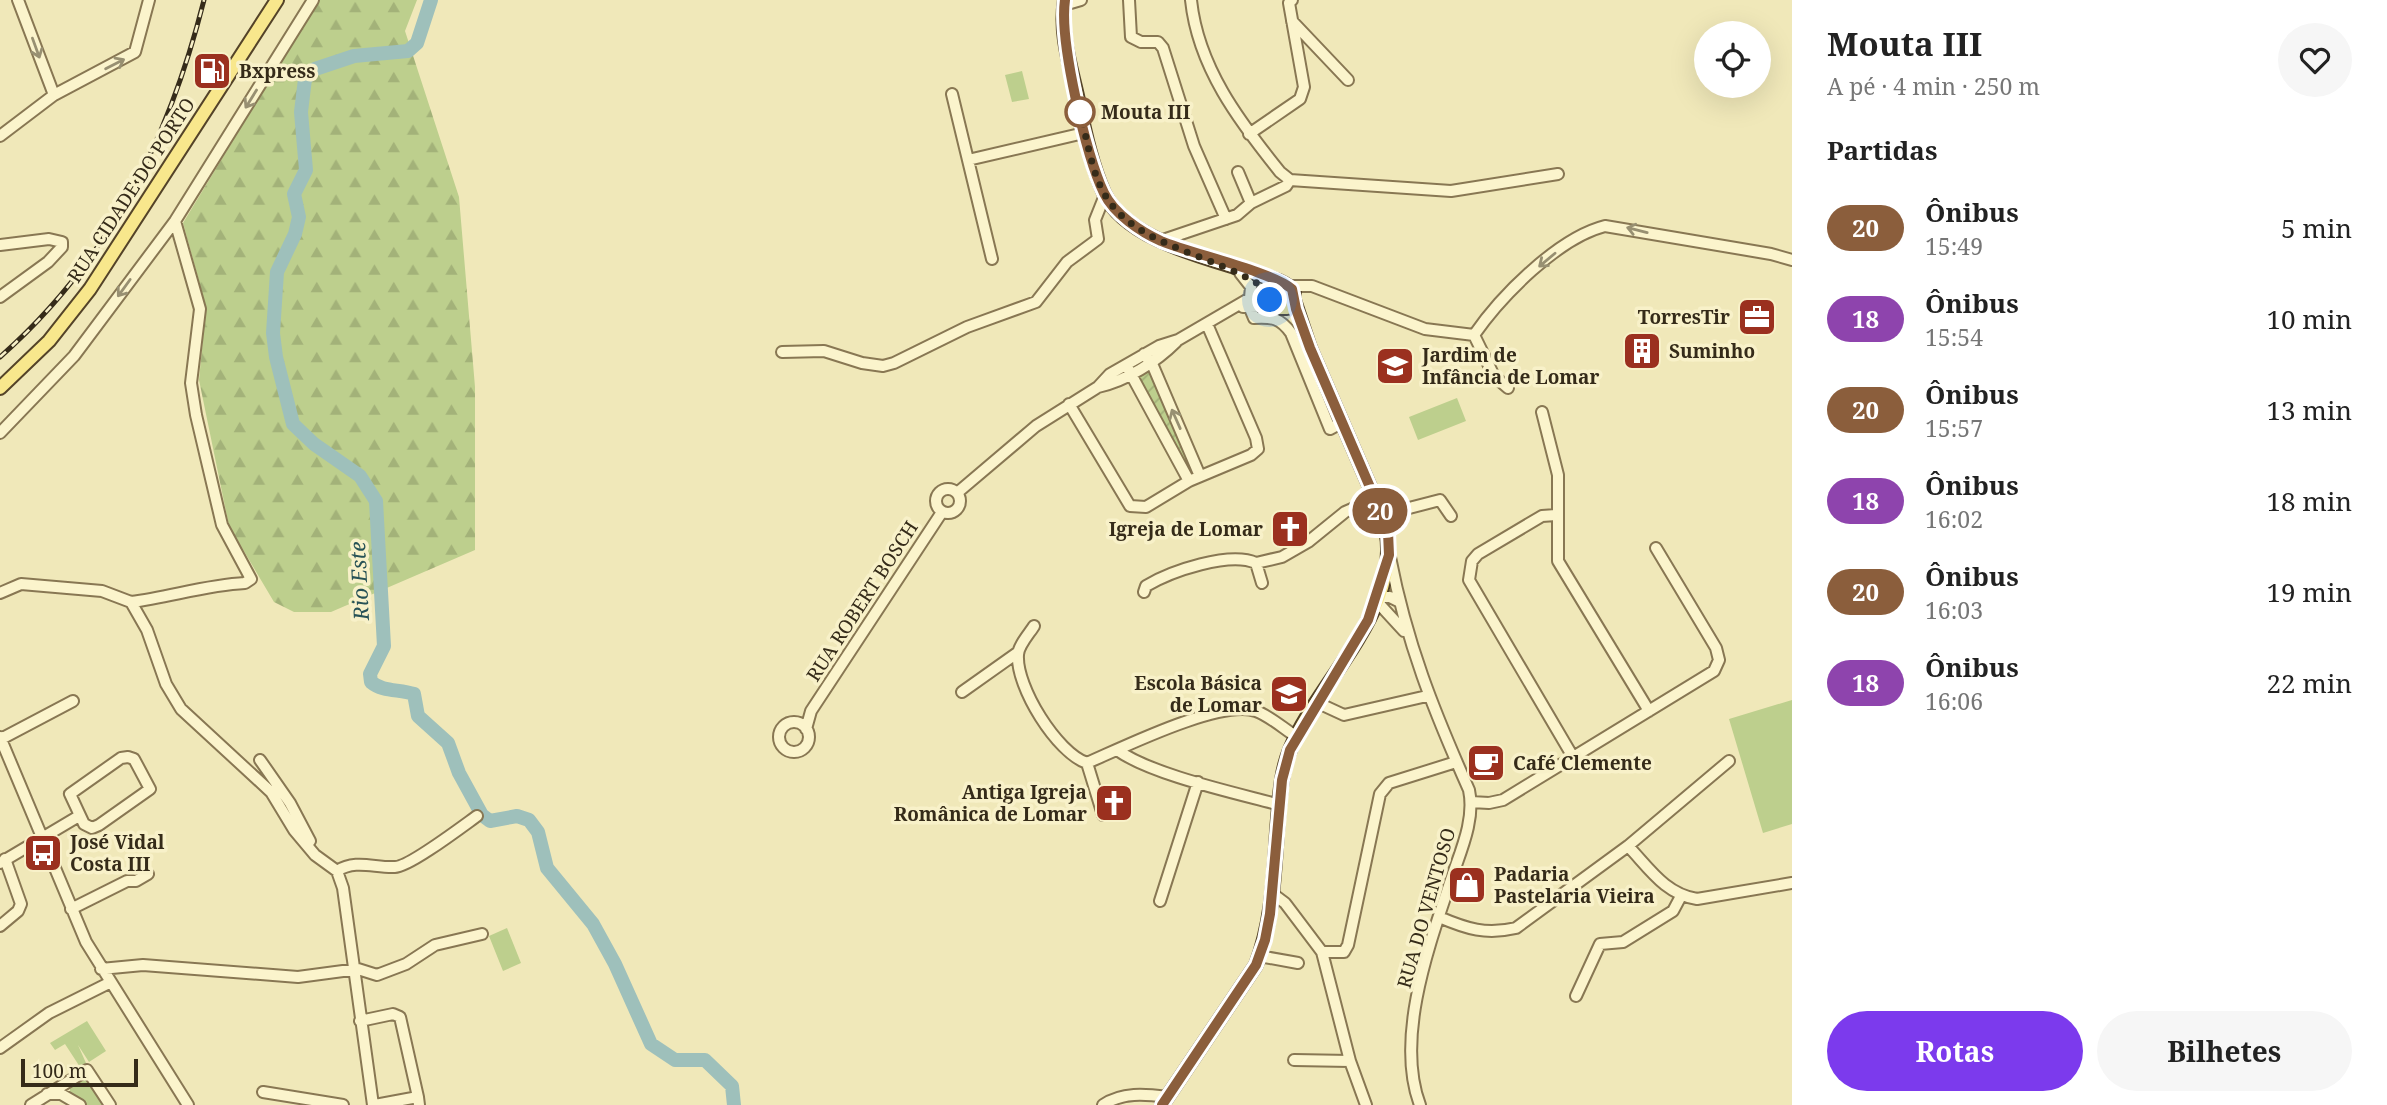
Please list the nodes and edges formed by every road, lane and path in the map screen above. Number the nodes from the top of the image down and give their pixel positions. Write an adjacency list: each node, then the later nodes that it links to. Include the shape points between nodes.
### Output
1 (18, 0): 13 (street, one-way to 13)
2 (149, 0): 13 (street, one-way to 2, via 135,52)
3 (277, 0): 42 (main road, RUA CIDADE DO PORTO, via 90,289 54,335)
4 (313, 0): 24 (street, one-way to 24)
5 (1081, 0): 9 (street)
6 (1129, 0): 23 (street, via 1131,37 1158,42 1163,48 1194,146)
7 (1191, 0): 15 (street, via 1198,41)
8 (1292, 0): 10 (street)
9 (1061, 5): 14 (main road)
10 (1292, 21): 11 (street); 15 (street, via 1304,87 1300,99)
11 (1348, 80)
12 (952, 94): 17 (street)
13 (54, 95): 16 (street)
14 (1084, 133): 17 (street); 21 (main road)
15 (1249, 134): 20 (street)
16 (0, 136)
17 (968, 160): 27 (street)
18 (1238, 172): 22 (street)
19 (1558, 174): 20 (street, via 1451,191)
20 (1290, 180): 22 (street)
21 (1105, 195): 25 (main road, via 1134,225); 39 (street, via 1095,220 1098,239 1067,262 1040,299 883,366 824,351)
22 (1251, 203): 23 (street)
23 (1226, 219): 25 (street)
24 (175, 221): 47 (street, one-way to 47, via 74,356); 63 (street, via 200,309 191,383 196,415 222,525 251,579)
25 (1160, 241): 29 (main road)
26 (0, 245): 33 (street, via 49,239 62,242 48,262)
27 (992, 259)
28 (1792, 260): 37 (street, one-way to 37, via 1616,227 1587,230 1516,287)
29 (1219, 262): 30 (main road); 31 (main road)
30 (1240, 273): 32 (main road); 34 (street, via 1251,287)
31 (1290, 291): 32 (main road, via 1276,285); 35 (main road); 37 (street, via 1324,292 1425,329); 38 (main road)
32 (1270, 292): 34 (street); 35 (main road)
33 (0, 297)
34 (1250, 302): 35 (street); 36 (street); 46 (street, via 1254,318 1282,321 1291,333 1330,429)
35 (1278, 307): 38 (main road)
36 (1207, 324): 40 (street); 48 (street, via 1258,449)
37 (1474, 335): 43 (street, via 1494,376)
38 (1310, 348): 46 (main road)
39 (782, 352)
40 (1147, 358): 41 (street); 48 (street, one-way to 40)
41 (1128, 370): 44 (street); 49 (street)
42 (0, 388)
43 (1508, 388)
44 (1069, 404): 49 (street, via 1130,506 1146,507); 50 (street)
45 (1542, 412): 53 (street, via 1558,475)
46 (1343, 422): 51 (main road)
47 (0, 433)
48 (1200, 476): 49 (street)
49 (1189, 481)
50 (957, 493): 52 (street, RUA ROBERT BOSCH, via 960,503 956,510); 52 (street, RUA ROBERT BOSCH, via 947,489 938,494 936,504)
51 (1374, 495): 54 (main road); 58 (street, via 1308,542 1282,557)
52 (942, 512): 74 (street, RUA ROBERT BOSCH)
53 (1556, 514): 75 (street, via 1558,561); 81 (street, via 1542,516 1478,554 1469,580)
54 (1382, 515): 55 (street, via 1440,500); 57 (main road)
55 (1451, 516)
56 (1656, 548): 75 (street, via 1719,660 1714,671)
57 (1389, 555): 62 (main road); 64 (street)
58 (1256, 564): 59 (street); 60 (street, via 1243,557 1173,572 1146,586)
59 (1262, 583)
60 (1144, 592)
61 (0, 593): 63 (street, via 21,584 102,591)
62 (1377, 597): 64 (street); 65 (street); 66 (main road)
63 (131, 601): 94 (street, via 181,709 271,792)
64 (1400, 602): 68 (street)
65 (1392, 617): 66 (street); 68 (street)
66 (1368, 620): 73 (main road)
67 (1034, 626): 69 (street)
68 (1406, 633): 71 (street)
69 (1017, 653): 70 (street); 85 (street, via 1021,676 1043,720 1071,754)
70 (962, 692)
71 (1427, 696): 73 (street, via 1343,715); 84 (street)
72 (73, 701): 79 (street)
73 (1318, 703): 78 (main road)
74 (811, 710): 76 (street, RUA ROBERT BOSCH); 77 (street, RUA ROBERT BOSCH)
75 (1649, 711): 81 (street)
76 (793, 722): 77 (street); 77 (street, RUA ROBERT BOSCH, via 779,734 787,750 804,748)
77 (806, 729)
78 (1297, 737): 80 (street, via 1245,709 1186,721); 88 (main road, via 1282,780)
79 (1, 738): 92 (street)
80 (1117, 750): 85 (street); 86 (street)
81 (1573, 757): 87 (street, via 1503,800)
82 (260, 760): 94 (street, via 290,803)
83 (1729, 761): 93 (street)
84 (1456, 762): 87 (street); 106 (street, via 1389,783 1380,794 1348,945 1344,952)
85 (1087, 763): 89 (street)
86 (1198, 782): 88 (street); 101 (street)
87 (1471, 802): 103 (street, RUA DO VENTOSO)
88 (1280, 805): 99 (main road)
89 (1103, 815)
90 (79, 816): 90 (street, via 70,794 73,790 121,758 134,760 150,789 92,828); 92 (street)
91 (477, 816): 96 (street, via 397,868 361,864)
92 (40, 838): 95 (street); 102 (street)
93 (1628, 846): 100 (street, via 1665,887); 103 (street, via 1516,928 1475,932)
94 (311, 850): 96 (street)
95 (2, 861): 104 (street, via 21,904)
96 (337, 871): 110 (street)
97 (148, 874): 102 (street)
98 (1792, 883): 100 (street, via 1697,899)
99 (1273, 894): 106 (street); 107 (main road)
100 (1681, 896): 112 (street, via 1673,911 1623,942 1600,944)
101 (1160, 901)
102 (71, 909): 109 (street)
103 (1439, 917): 131 (street, RUA DO VENTOSO, via 1420,981 1411,1049)
104 (0, 926)
105 (482, 934): 110 (street, via 435,945 406,964 377,975)
106 (1322, 952): 116 (street)
107 (1259, 957): 108 (street); 122 (main road)
108 (1298, 963)
109 (101, 969): 110 (street, via 143,965 298,977); 111 (street)
110 (354, 969): 113 (street)
111 (109, 983): 114 (street, via 49,1013); 126 (street)
112 (1576, 996)
113 (360, 1021): 121 (street, via 393,1014 400,1017); 128 (street)
114 (0, 1048)
115 (1294, 1060): 116 (street)
116 (1349, 1061): 130 (street)
117 (70, 1079): 119 (street); 120 (street); 125 (street, via 87,1070)
118 (263, 1092): 127 (street)
119 (47, 1094): 120 (street); 123 (street)
120 (67, 1096): 124 (street)
121 (418, 1101): 128 (street)
122 (1165, 1101): 129 (street, via 1142,1094 1118,1097)
123 (31, 1105)
124 (79, 1105)
125 (110, 1105)
126 (188, 1105)
127 (343, 1105)
128 (374, 1105)
129 (1103, 1105)
130 (1366, 1105)
131 (1419, 1105)

